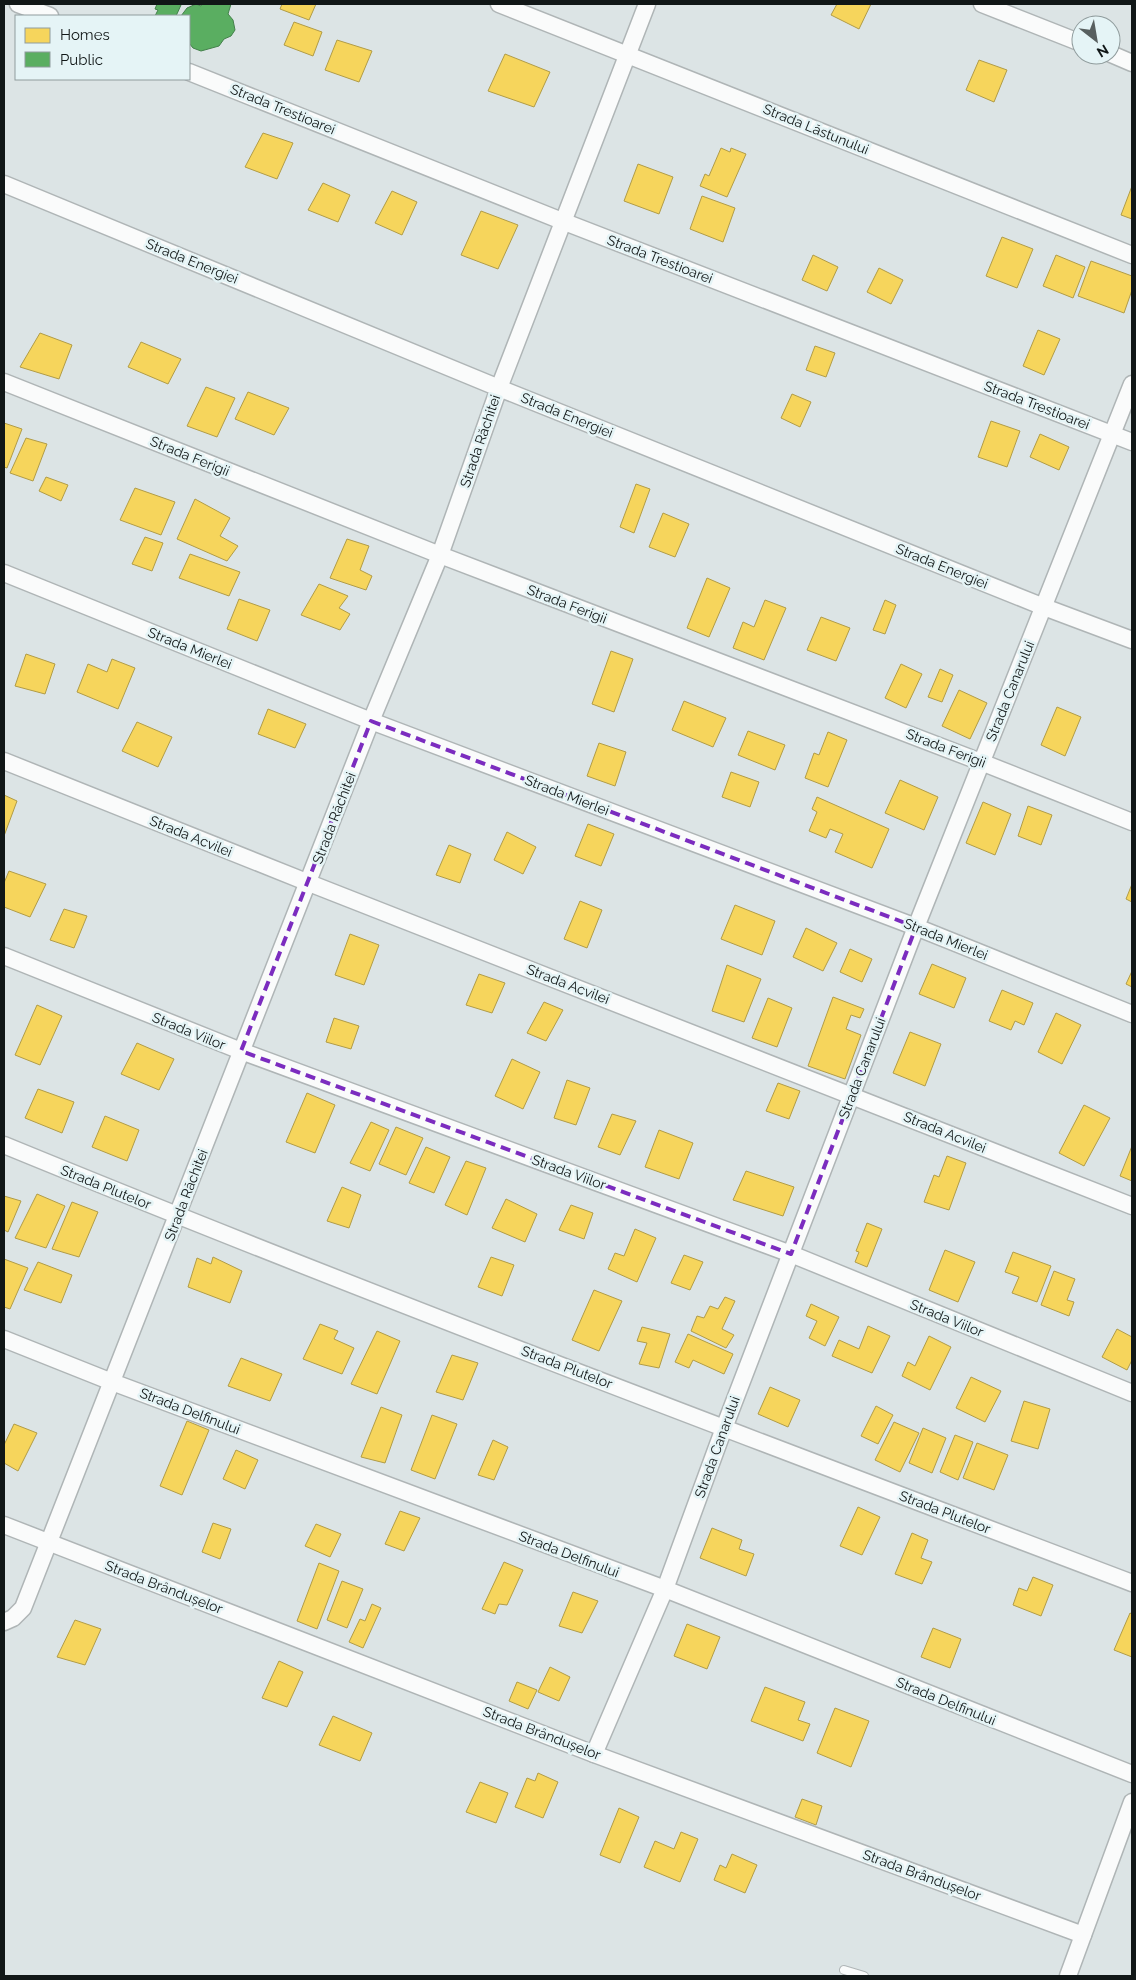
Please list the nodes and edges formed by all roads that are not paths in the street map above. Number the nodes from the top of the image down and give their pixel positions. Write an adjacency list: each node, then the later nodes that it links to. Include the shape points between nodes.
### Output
1 (18, 4): 5 (street)
2 (499, 4): 7 (street, Strada Lăstunului)
3 (647, 4): 7 (street, Strada Răchitei)
4 (982, 4): 6 (street)
5 (47, 15)
6 (1071, 39)
7 (628, 54): 10 (street, Strada Răchitei); 11 (street, Strada Lăstunului)
8 (190, 72): 10 (street, Strada Trestioarei)
9 (4, 184): 14 (street, Strada Energiei)
10 (562, 221): 14 (street, Strada Răchitei); 15 (street, Strada Trestioarei)
11 (1132, 254)
12 (4, 382): 17 (street, Strada Ferigii)
13 (1132, 384): 15 (street, Strada Canarului)
14 (499, 388): 17 (street, Strada Răchitei); 19 (street, Strada Energiei)
15 (1113, 435): 16 (street, Strada Trestioarei); 19 (street, Strada Canarului)
16 (1132, 442)
17 (440, 555): 21 (street, Strada Răchitei); 23 (street, Strada Ferigii)
18 (4, 573): 21 (street, Strada Mierlei)
19 (1044, 607): 20 (street, Strada Energiei); 23 (street, Strada Canarului)
20 (1132, 640)
21 (371, 721): 25 (street, Strada Răchitei); 26 (street, Strada Mierlei)
22 (4, 761): 25 (street, Strada Acvilei)
23 (981, 762): 24 (street, Strada Ferigii); 26 (street, Strada Canarului)
24 (1132, 822)
25 (309, 883): 29 (street, Strada Răchitei); 30 (street, Strada Acvilei)
26 (916, 927): 28 (street, Strada Mierlei); 30 (street, Strada Canarului)
27 (4, 956): 29 (street, Strada Viilor)
28 (1132, 1014)
29 (241, 1051): 33 (street, Strada Răchitei); 34 (street, Strada Viilor)
30 (851, 1094): 32 (street, Strada Acvilei); 34 (street, Strada Canarului)
31 (4, 1145): 33 (street, Strada Plutelor)
32 (1132, 1206)
33 (178, 1216): 36 (street, Strada Răchitei); 38 (street, Strada Plutelor)
34 (791, 1254): 37 (street, Strada Viilor); 38 (street, Strada Canarului)
35 (4, 1339): 36 (street, Strada Delfinului)
36 (112, 1382): 40 (street, Strada Răchitei); 42 (street, Strada Delfinului)
37 (1132, 1393)
38 (724, 1428): 41 (street, Strada Plutelor); 42 (street, Strada Canarului)
39 (4, 1525): 40 (street, Strada Brândușelor)
40 (48, 1542): 43 (street, Strada Răchitei, via 23,1608); 44 (street, Strada Brândușelor)
41 (1132, 1583)
42 (665, 1589): 44 (street, Strada Canarului); 45 (street, Strada Delfinului)
43 (4, 1622)
44 (594, 1754): 47 (street, Strada Brândușelor)
45 (1132, 1774)
46 (1132, 1802): 47 (street)
47 (1083, 1935): 50 (street)
48 (844, 1970): 49 (lane)
49 (864, 1976)
50 (1068, 1976)

